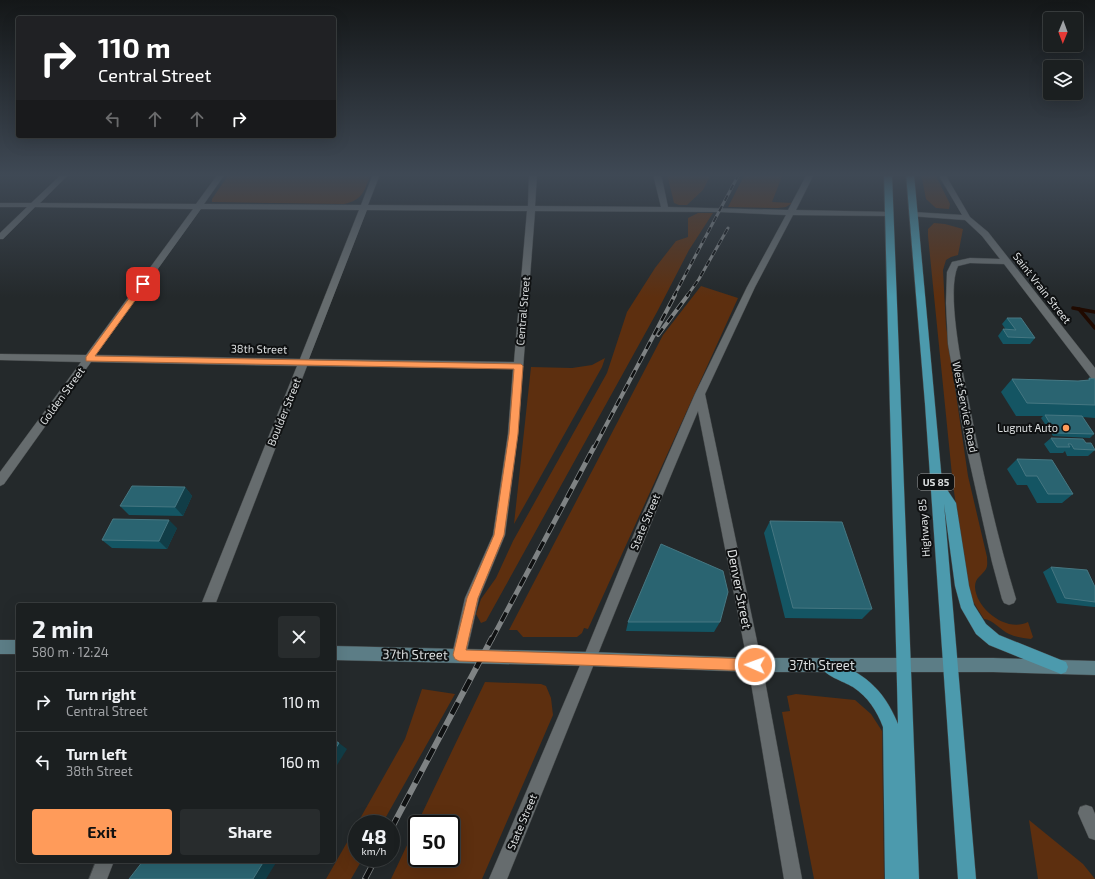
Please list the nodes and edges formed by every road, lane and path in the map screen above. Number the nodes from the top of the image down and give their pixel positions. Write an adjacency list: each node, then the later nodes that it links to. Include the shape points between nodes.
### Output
1 (23, 215): 9 (street)
2 (192, 215): 12 (street, Golden Street)
3 (361, 215): 13 (street, Boulder Street)
4 (531, 215): 14 (street, Central Street)
5 (790, 215): 16 (street, State Street, via 751,287)
6 (889, 215): 28 (highway)
7 (913, 215): 18 (highway, Highway 85 / US 85)
8 (965, 215): 10 (street, Saint Vrain Street, via 986,234)
9 (0, 237)
10 (1007, 262): 15 (street, Saint Vrain Street); 19 (street, West Service Road, via 970,260 955,264 950,272 950,303 953,344 972,446)
11 (0, 357): 12 (street, 38th Street)
12 (89, 359): 13 (street, 38th Street); 17 (street, Golden Street)
13 (304, 362): 14 (street, 38th Street); 20 (street, Boulder Street)
14 (518, 366): 24 (street, Central Street, via 513,434 499,535 472,598)
15 (1095, 375)
16 (700, 394): 25 (street, State Street); 26 (street, Denver Street)
17 (0, 481)
18 (936, 481): 29 (highway, Highway 85 / US 85); 30 (highway, via 950,503 962,586 968,608 981,629 994,640)
19 (1008, 599)
20 (209, 603)
21 (0, 647): 22 (main road)
22 (16, 647)
23 (336, 653): 24 (main road, 37th Street)
24 (459, 655): 25 (main road, 37th Street)
25 (590, 659): 26 (main road, 37th Street); 36 (street, State Street)
26 (755, 665): 27 (main road, 37th Street); 37 (street, Denver Street)
27 (827, 665): 28 (main road, 37th Street); 38 (highway, via 850,676 868,689 885,711 891,727)
28 (904, 665): 29 (main road, 37th Street); 39 (highway)
29 (949, 665): 30 (main road, 37th Street); 40 (highway, Highway 85 / US 85)
30 (1061, 667): 31 (main road, 37th Street)
31 (1095, 668)
32 (1086, 813): 33 (street)
33 (1095, 832)
34 (104, 863): 35 (street)
35 (98, 879)
36 (498, 879)
37 (794, 879)
38 (894, 879)
39 (910, 879)
40 (967, 879)

